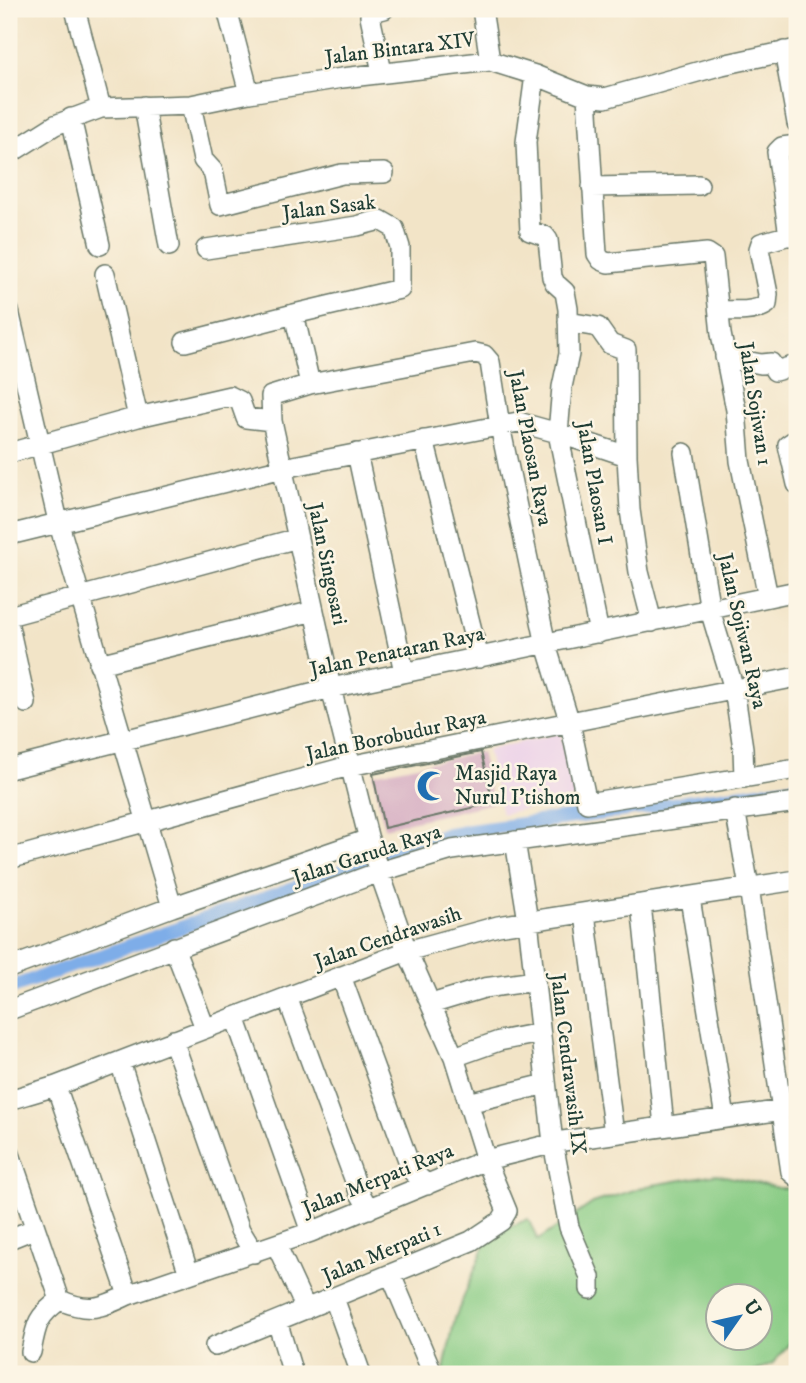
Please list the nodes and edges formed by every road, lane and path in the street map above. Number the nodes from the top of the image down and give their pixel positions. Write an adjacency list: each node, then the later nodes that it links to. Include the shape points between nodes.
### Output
1 (75, 9): 13 (street)
2 (227, 9): 9 (street)
3 (384, 9): 7 (street, via 370,16)
4 (482, 9): 6 (street)
5 (791, 50): 10 (street, Jalan Bintara XIV, via 617,96); 15 (street)
6 (490, 61): 7 (street, Jalan Bintara XIV); 8 (street, Jalan Bintara XIV)
7 (382, 72): 9 (street, Jalan Bintara XIV)
8 (535, 75): 10 (street, Jalan Bintara XIV); 29 (street, Jalan Plaosan I, via 526,142 530,231 548,240 552,277 565,292)
9 (249, 93): 11 (street, Jalan Bintara XIV)
10 (587, 96): 20 (street)
11 (191, 105): 12 (street, Jalan Bintara XIV); 18 (street, via 203,160 213,171 220,205 342,174)
12 (144, 106): 13 (street, Jalan Bintara XIV); 23 (street)
13 (101, 108): 14 (street, Jalan Bintara XIV)
14 (71, 118): 17 (street, Jalan Bintara XIV); 22 (street)
15 (797, 123)
16 (797, 145): 21 (street, via 777,152)
17 (9, 154)
18 (384, 173)
19 (699, 185): 20 (street)
20 (592, 187): 26 (street, Jalan Sojiwan 1, via 601,260 707,253 713,257)
21 (793, 235): 26 (street, via 761,243 767,304 758,309)
22 (100, 245)
23 (169, 246)
24 (206, 249): 28 (street, Jalan Sasak, via 380,220 394,228 400,247 400,289)
25 (105, 274): 34 (street)
26 (719, 310): 31 (street, Jalan Sojiwan 1)
27 (9, 312): 40 (street)
28 (294, 314): 30 (street); 33 (street)
29 (568, 321): 37 (street, Jalan Plaosan I, via 569,354); 44 (street, via 598,327 610,345 626,351)
30 (185, 342)
31 (725, 357): 32 (street, via 771,363 775,371); 52 (street, Jalan Sojiwan 1)
32 (797, 365)
33 (310, 384): 35 (street, via 271,396); 36 (street, Jalan Plaosan Raya, via 475,353 490,362)
34 (138, 416): 35 (street, via 230,397 240,401 246,418); 40 (street)
35 (272, 421): 45 (street)
36 (500, 426): 37 (street, via 518,422); 39 (street); 59 (street, Jalan Plaosan Raya)
37 (558, 433): 44 (street); 58 (street, Jalan Plaosan I)
38 (797, 439): 46 (street, via 788,445)
39 (424, 440): 42 (street); 60 (street)
40 (39, 444): 41 (street); 47 (street)
41 (9, 453)
42 (357, 453): 45 (street); 62 (street)
43 (684, 453): 53 (street, Jalan Sojiwan Raya)
44 (627, 456): 56 (street, via 639,572)
45 (283, 468): 47 (street); 49 (street, Jalan Singosari)
46 (797, 481)
47 (58, 521): 48 (street); 51 (street)
48 (9, 535)
49 (299, 538): 51 (street); 54 (street, Jalan Singosari)
50 (797, 591): 52 (street, Jalan Penataran Raya)
51 (81, 596): 55 (street); 61 (street)
52 (768, 597): 53 (street, Jalan Penataran Raya)
53 (710, 610): 56 (street, Jalan Penataran Raya); 65 (street, Jalan Sojiwan Raya)
54 (314, 611): 61 (street); 64 (street, Jalan Singosari)
55 (9, 616)
56 (652, 622): 58 (street, Jalan Penataran Raya)
57 (9, 626): 66 (street)
58 (599, 633): 59 (street, Jalan Penataran Raya)
59 (546, 645): 60 (street, Jalan Penataran Raya); 67 (street, Jalan Plaosan Raya)
60 (479, 658): 62 (street, Jalan Penataran Raya)
61 (99, 664): 68 (street)
62 (404, 672): 64 (street, Jalan Penataran Raya)
63 (797, 677): 65 (street, Jalan Borobudur Raya)
64 (331, 688): 68 (street, Jalan Penataran Raya); 69 (street, Jalan Singosari)
65 (734, 690): 67 (street, Jalan Borobudur Raya); 72 (street, Jalan Sojiwan Raya)
66 (26, 703)
67 (570, 723): 69 (street, Jalan Borobudur Raya); 72 (street, Jalan Plaosan Raya, via 587,803)
68 (121, 741): 70 (street, Jalan Penataran Raya); 75 (street)
69 (349, 766): 75 (street, Jalan Borobudur Raya); 77 (street, Jalan Singosari)
70 (9, 769)
71 (797, 769): 72 (street)
72 (744, 778)
73 (797, 802): 74 (street, Jalan Garuda Raya)
74 (735, 809): 76 (street, Jalan Garuda Raya); 80 (street)
75 (146, 820): 78 (street, Jalan Borobudur Raya); 83 (street)
76 (515, 841): 77 (street, Jalan Garuda Raya); 85 (street, Jalan Cendrawasih IX)
77 (374, 856): 83 (street); 86 (street, Jalan Garuda Raya); 87 (street, Jalan Singosari)
78 (9, 859)
79 (797, 880): 80 (street, Jalan Cendrawasih)
80 (749, 887): 81 (street, Jalan Cendrawasih); 104 (street)
81 (690, 898): 82 (street, Jalan Cendrawasih); 105 (street)
82 (641, 904): 84 (street, Jalan Cendrawasih); 106 (street)
83 (172, 907): 88 (street)
84 (586, 914): 85 (street, Jalan Cendrawasih); 107 (street)
85 (528, 922): 87 (street, Jalan Cendrawasih); 90 (street, Jalan Cendrawasih IX)
86 (174, 947): 93 (street, Jalan Garuda Raya); 95 (street)
87 (407, 951): 89 (street, Jalan Cendrawasih); 92 (street, Jalan Singosari)
88 (9, 968)
89 (341, 976): 91 (street, Jalan Cendrawasih); 113 (street, via 412,1171)
90 (535, 981): 92 (street, via 484,988); 96 (street, Jalan Cendrawasih IX)
91 (286, 997): 94 (street, Jalan Cendrawasih); 114 (street)
92 (431, 1004): 98 (street, Jalan Singosari)
93 (9, 1010)
94 (235, 1017): 95 (street, Jalan Cendrawasih); 116 (street)
95 (205, 1028): 97 (street, Jalan Cendrawasih)
96 (540, 1033): 98 (street); 100 (street, Jalan Cendrawasih IX)
97 (173, 1040): 99 (street, Jalan Cendrawasih); 119 (street, via 240,1230)
98 (454, 1057): 103 (street, Jalan Singosari)
99 (120, 1062): 101 (street, Jalan Cendrawasih); 120 (street)
100 (546, 1084): 103 (street); 108 (street, Jalan Cendrawasih IX)
101 (57, 1086): 102 (street, Jalan Cendrawasih); 123 (street)
102 (9, 1100)
103 (468, 1103): 110 (street, Jalan Singosari)
104 (789, 1110): 105 (street, Jalan Merpati Raya); 112 (street, via 791,1172)
105 (725, 1118): 106 (street, Jalan Merpati Raya)
106 (664, 1126): 107 (street, Jalan Merpati Raya)
107 (614, 1134): 108 (street, Jalan Merpati Raya)
108 (553, 1143): 110 (street, Jalan Merpati Raya); 122 (street, Jalan Cendrawasih IX, via 569,1227 590,1277)
109 (9, 1151): 111 (street)
110 (486, 1160): 113 (street, Jalan Merpati Raya); 121 (street, Jalan Merpati 1, via 507,1211 505,1216 471,1241)
111 (12, 1173): 115 (street)
112 (797, 1177)
113 (427, 1185): 114 (street, Jalan Merpati Raya)
114 (369, 1209): 116 (street, Jalan Merpati Raya)
115 (34, 1229): 117 (street); 125 (street)
116 (311, 1232): 118 (street, Jalan Merpati Raya)
117 (9, 1239)
118 (276, 1244): 119 (street, Jalan Merpati Raya); 126 (street)
119 (254, 1252): 120 (street, Jalan Merpati Raya)
120 (189, 1274): 123 (street, Jalan Merpati Raya)
121 (391, 1275): 124 (street, Jalan Merpati 1); 132 (street)
122 (590, 1289)
123 (128, 1295): 125 (street, Jalan Merpati Raya, via 89,1309)
124 (334, 1298): 126 (street, Jalan Merpati 1); 131 (street)
125 (60, 1300): 129 (street, via 37,1322)
126 (306, 1309): 127 (street, Jalan Merpati 1)
127 (277, 1321): 128 (street, Jalan Merpati 1); 130 (street)
128 (215, 1346)
129 (31, 1352)
130 (293, 1374)
131 (361, 1374)
132 (433, 1374)

